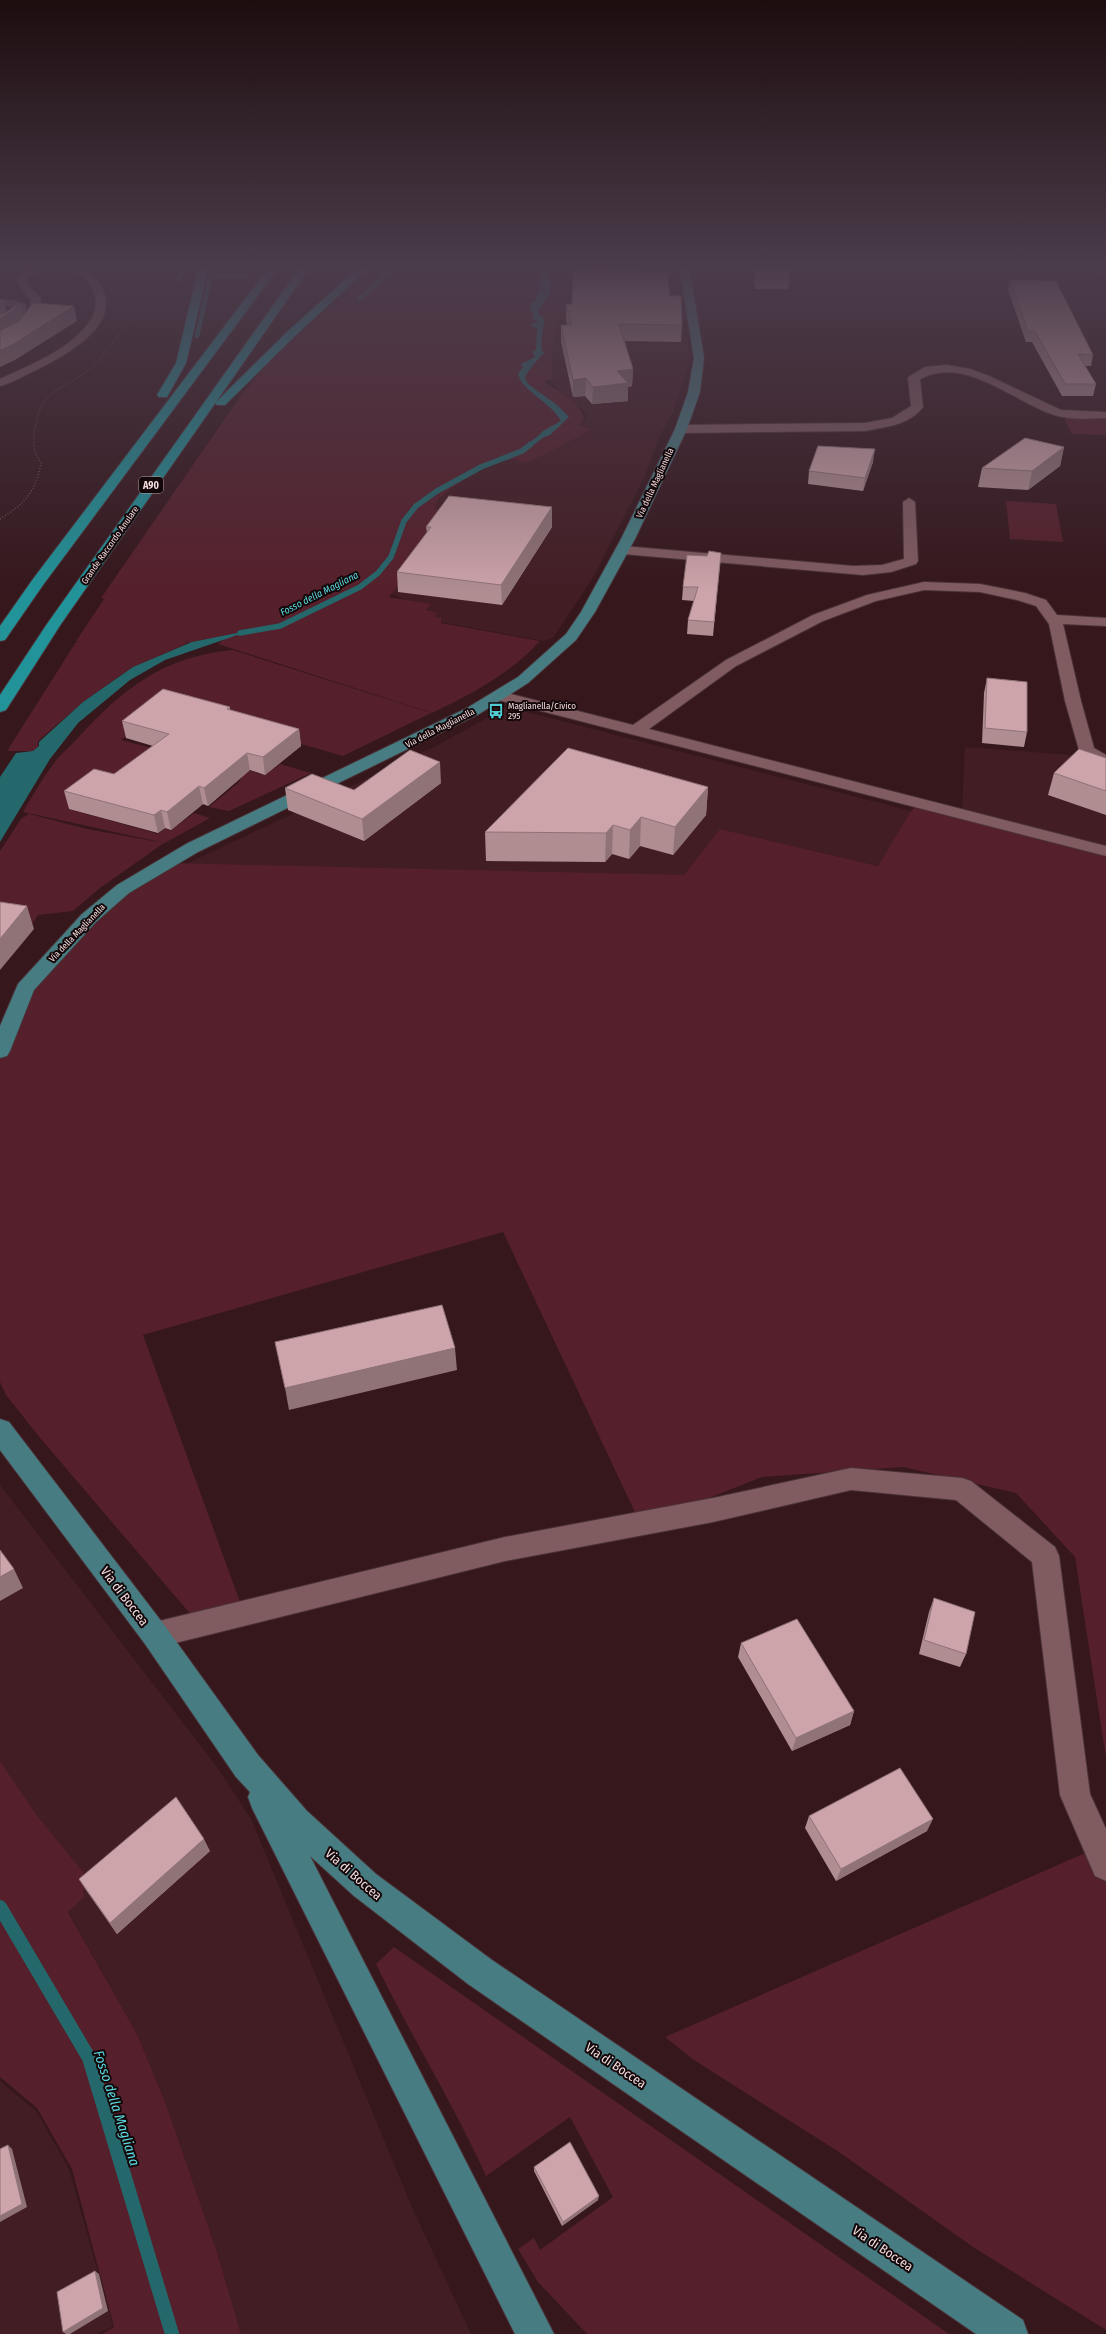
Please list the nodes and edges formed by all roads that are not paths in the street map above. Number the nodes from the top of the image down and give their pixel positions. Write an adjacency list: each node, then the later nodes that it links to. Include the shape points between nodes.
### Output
1 (16, 375): 9 (street)
2 (174, 375): 12 (highway, via 158,404)
3 (193, 375): 12 (highway)
4 (229, 375): 11 (highway, Grande Raccordo Anulare / A90)
5 (250, 375): 11 (highway, via 229,396)
6 (697, 375): 13 (main road, Via della Maglianella, via 694,392)
7 (920, 375): 13 (street, via 914,378 915,409 904,417 881,425 839,428)
8 (977, 375): 10 (street, via 1060,413)
9 (0, 383)
10 (1106, 415)
11 (198, 418): 22 (highway, Grande Raccordo Anulare / A90, via 54,624)
12 (154, 426): 16 (highway)
13 (681, 428): 15 (main road, Via della Maglianella)
14 (909, 502): 15 (street, via 911,561 891,569 859,571)
15 (623, 550): 21 (main road, Via della Maglianella, via 571,637 523,680)
16 (38, 582): 17 (highway); 20 (highway)
17 (0, 618)
18 (1053, 619): 19 (street); 23 (street, via 1041,603 980,588 924,586 898,591 818,618 731,663); 24 (street, via 1087,750)
19 (1106, 622)
20 (0, 637)
21 (499, 696): 23 (street); 26 (main road, Via della Maglianella, via 435,732 206,841 143,876 99,909)
22 (0, 707)
23 (636, 732): 25 (street)
24 (1106, 762)
25 (1106, 851)
26 (25, 988): 27 (main road); 28 (main road, Via della Maglianella)
27 (0, 1014)
28 (0, 1051)
29 (0, 1430): 30 (main road, Via di Boccea)
30 (155, 1636): 31 (main road, Via di Boccea); 32 (street, via 505,1549 713,1510 851,1478 962,1489 1045,1556 1075,1795)
31 (247, 1766): 33 (main road, Via di Boccea); 34 (main road, Via di Boccea, via 296,1822 365,1885 404,1916 487,1976)
32 (1106, 1865)
33 (535, 2330)
34 (1009, 2334)

